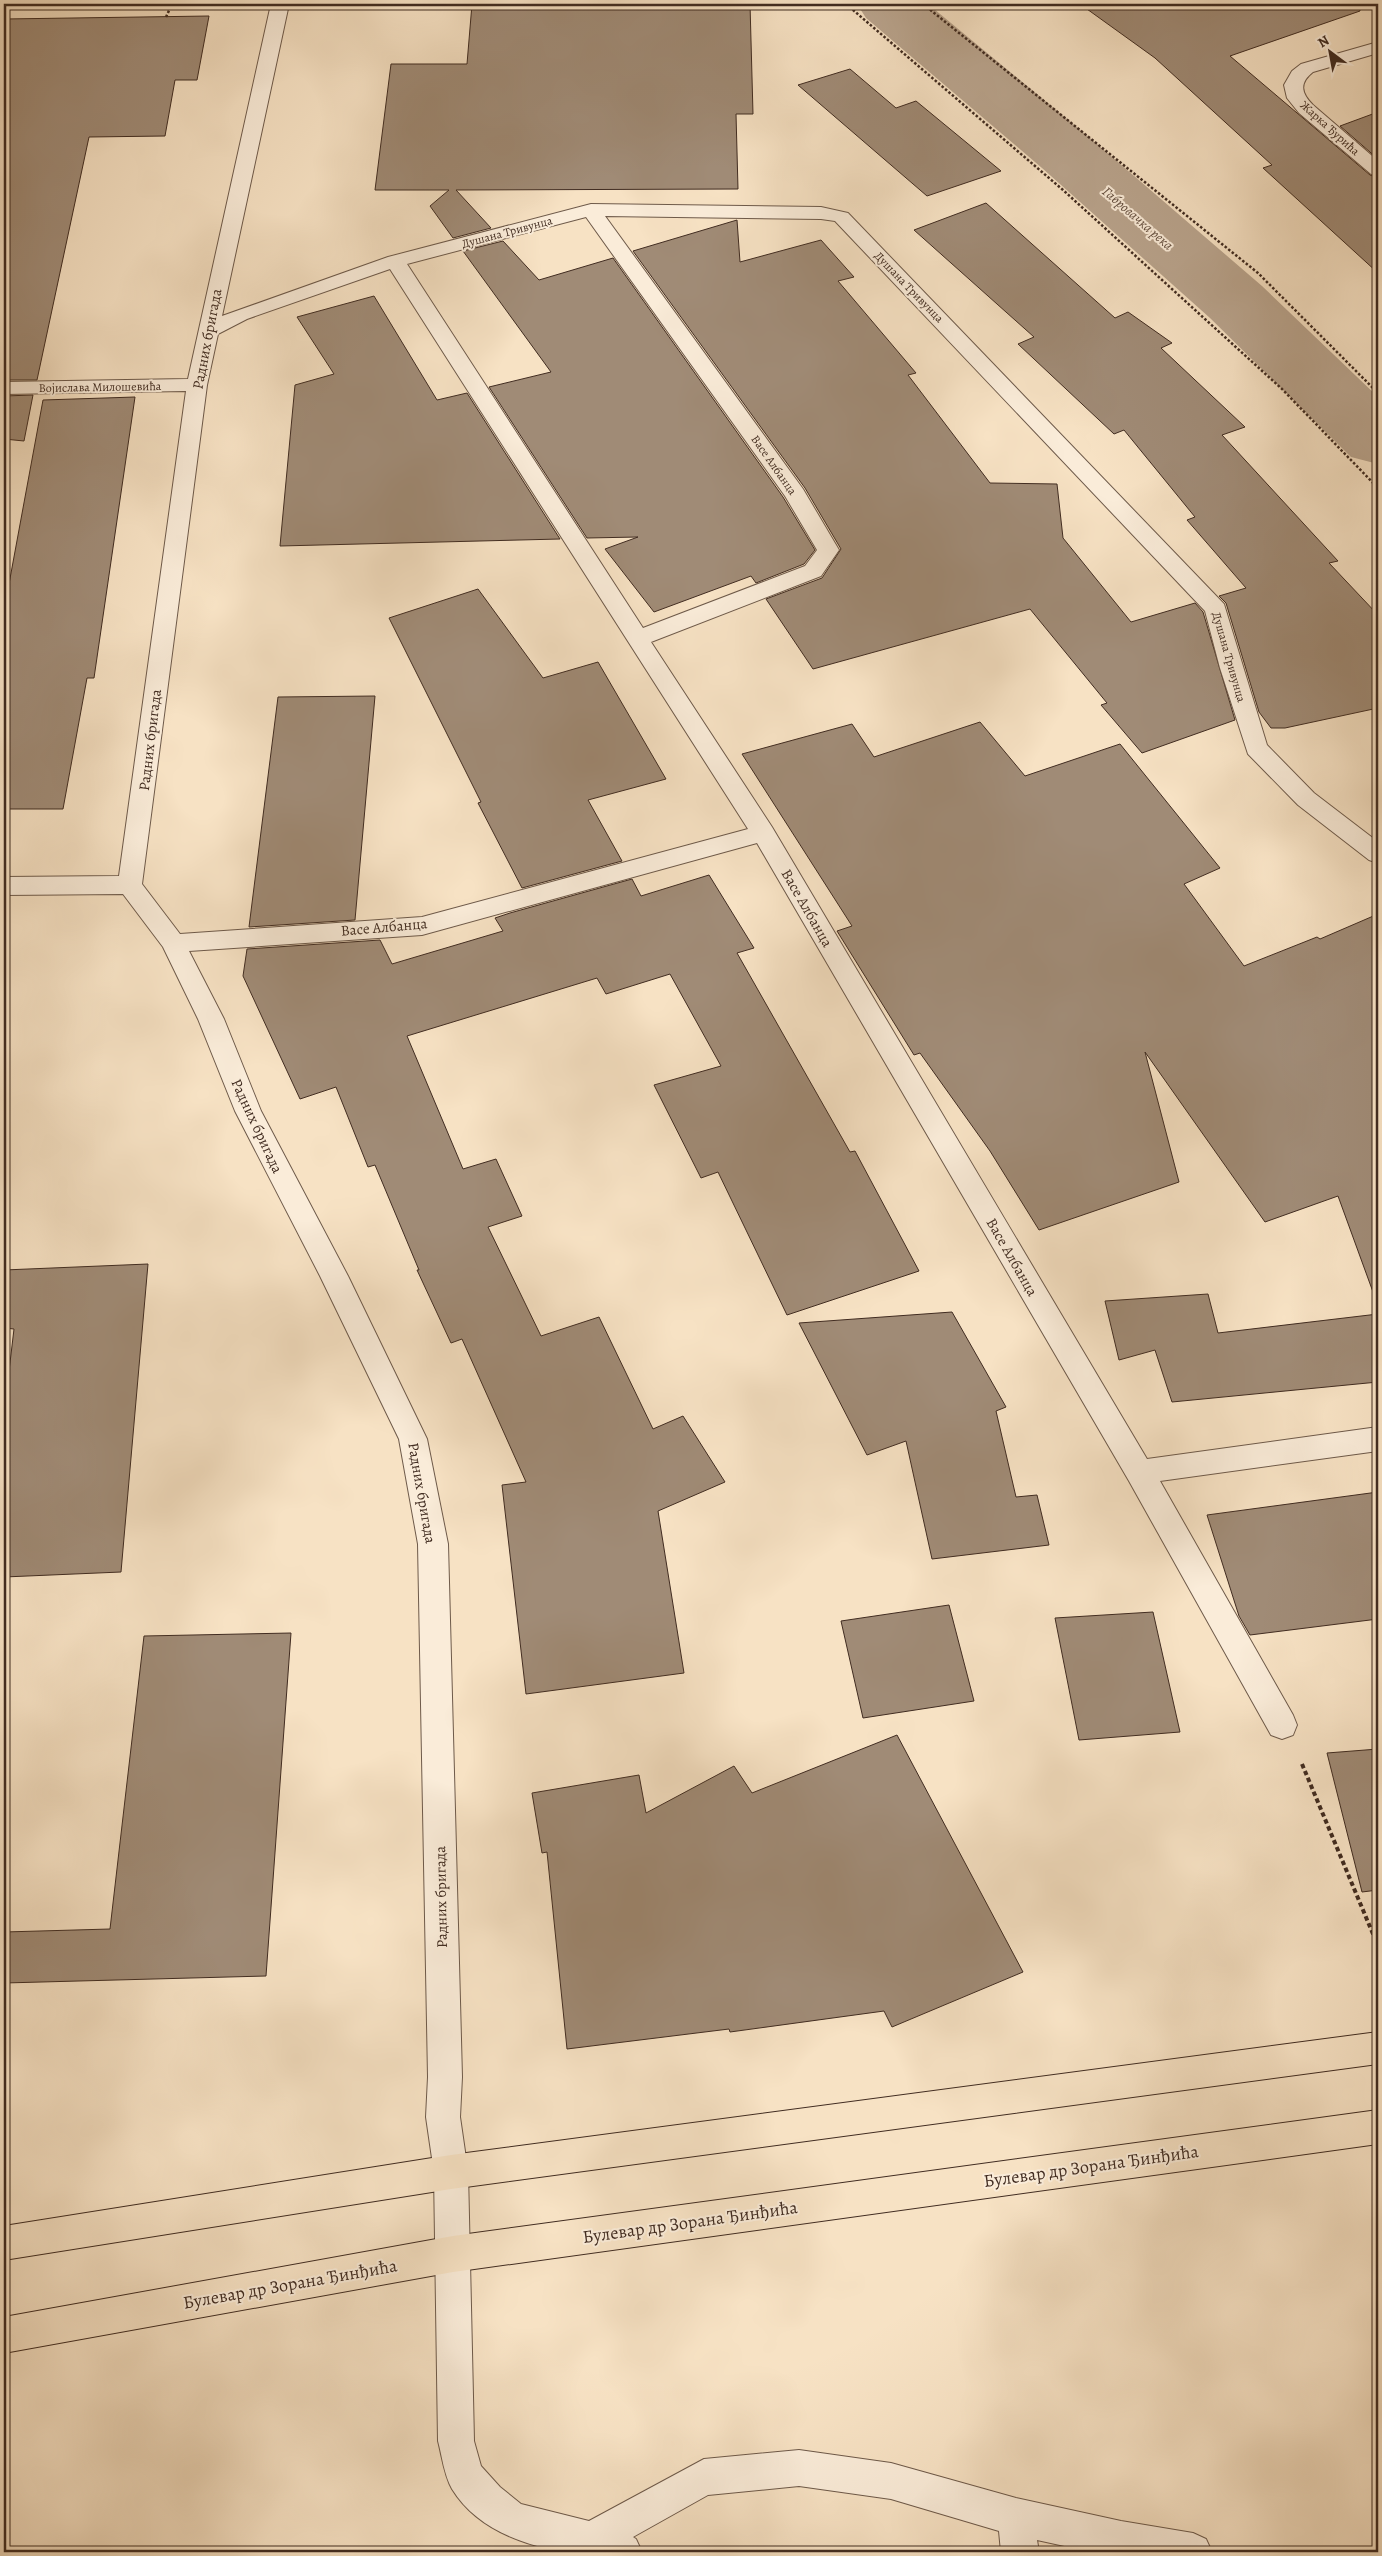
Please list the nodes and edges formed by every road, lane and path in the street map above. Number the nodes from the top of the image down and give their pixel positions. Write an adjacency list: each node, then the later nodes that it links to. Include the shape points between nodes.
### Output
1 (172, 4): 5 (path)
2 (280, 4): 10 (street, Радних бригада)
3 (846, 4): 14 (path, via 1085,210 1282,389)
4 (922, 4): 13 (path, via 1258,273)
5 (166, 17)
6 (1378, 47): 7 (street, Жарка Ђурића, via 1308,68 1298,75 1293,85 1296,98 1306,109)
7 (1378, 170)
8 (591, 210): 9 (street, Душана Тривунца); 15 (street, Васе Албанца, via 795,494 828,550 813,571); 17 (street, Душана Тривунца, via 821,213 841,217 1216,609 1256,748 1306,800)
9 (395, 262): 10 (street, Душана Тривунца, via 240,315); 15 (street, Васе Албанца)
10 (208, 332): 11 (street, Радних бригада)
11 (197, 385): 12 (street, Војислава Милошевића); 18 (street, Радних бригада)
12 (4, 388)
13 (1378, 393)
14 (1378, 488)
15 (639, 638): 16 (street, Васе Албанца)
16 (763, 833): 20 (street, Васе Албанца, via 422,926); 22 (street, Васе Албанца)
17 (1378, 854)
18 (130, 885): 19 (street); 20 (street, Радних бригада)
19 (4, 886)
20 (173, 943): 27 (street, Радних бригада, via 211,1019 248,1111 334,1276 413,1439 433,1544 445,2077 443,2117)
21 (1378, 1439): 22 (street)
22 (1139, 1472): 23 (street, Васе Албанца)
23 (1282, 1725): 24 (path, via 1298,1753)
24 (1378, 1946)
25 (1378, 2048): 27 (main road)
26 (1378, 2127): 29 (main road, Булевар др Зорана Ђинђића)
27 (450, 2172): 28 (main road); 29 (street, Радних бригада)
28 (4, 2243)
29 (453, 2254): 30 (main road, Булевар др Зорана Ђинђића); 32 (street, Радних бригада, via 456,2441 465,2476 512,2520)
30 (4, 2334)
31 (1016, 2517): 32 (street, via 891,2481 800,2468 704,2477); 33 (street); 34 (street)
32 (607, 2546)
33 (1020, 2552)
34 (1193, 2552)

